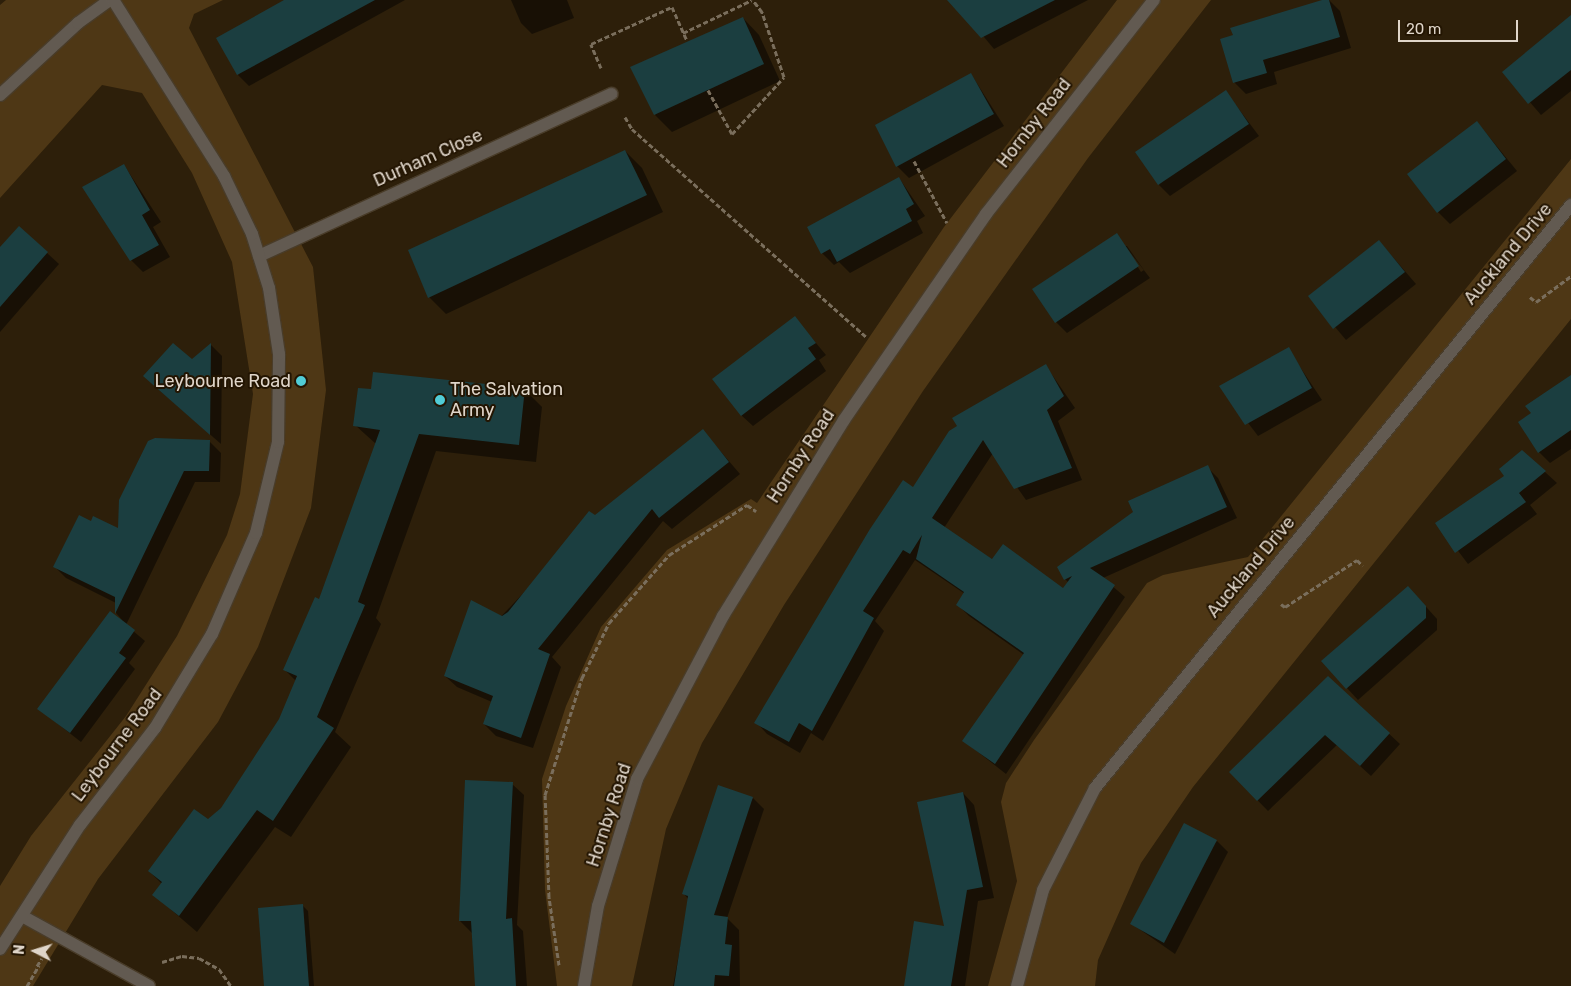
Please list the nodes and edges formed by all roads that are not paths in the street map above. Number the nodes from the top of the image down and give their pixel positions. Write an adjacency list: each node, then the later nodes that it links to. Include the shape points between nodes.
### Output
1 (111, 0): 4 (street, via 51,46); 6 (street, Leybourne Road, via 224,176)
2 (1154, 0): 10 (street, Hornby Road, via 1028,158 889,355 799,490 652,746 604,885)
3 (612, 94): 6 (street, Durham Close)
4 (0, 95)
5 (1571, 205): 11 (street, Auckland Drive, via 1095,788 1043,890)
6 (259, 256): 7 (street, Leybourne Road, via 272,299 281,394 273,470 256,533 233,591 191,672 155,728 80,825)
7 (22, 916): 8 (street, Leybourne Road); 9 (street)
8 (0, 949)
9 (149, 986)
10 (584, 986)
11 (1017, 986)

